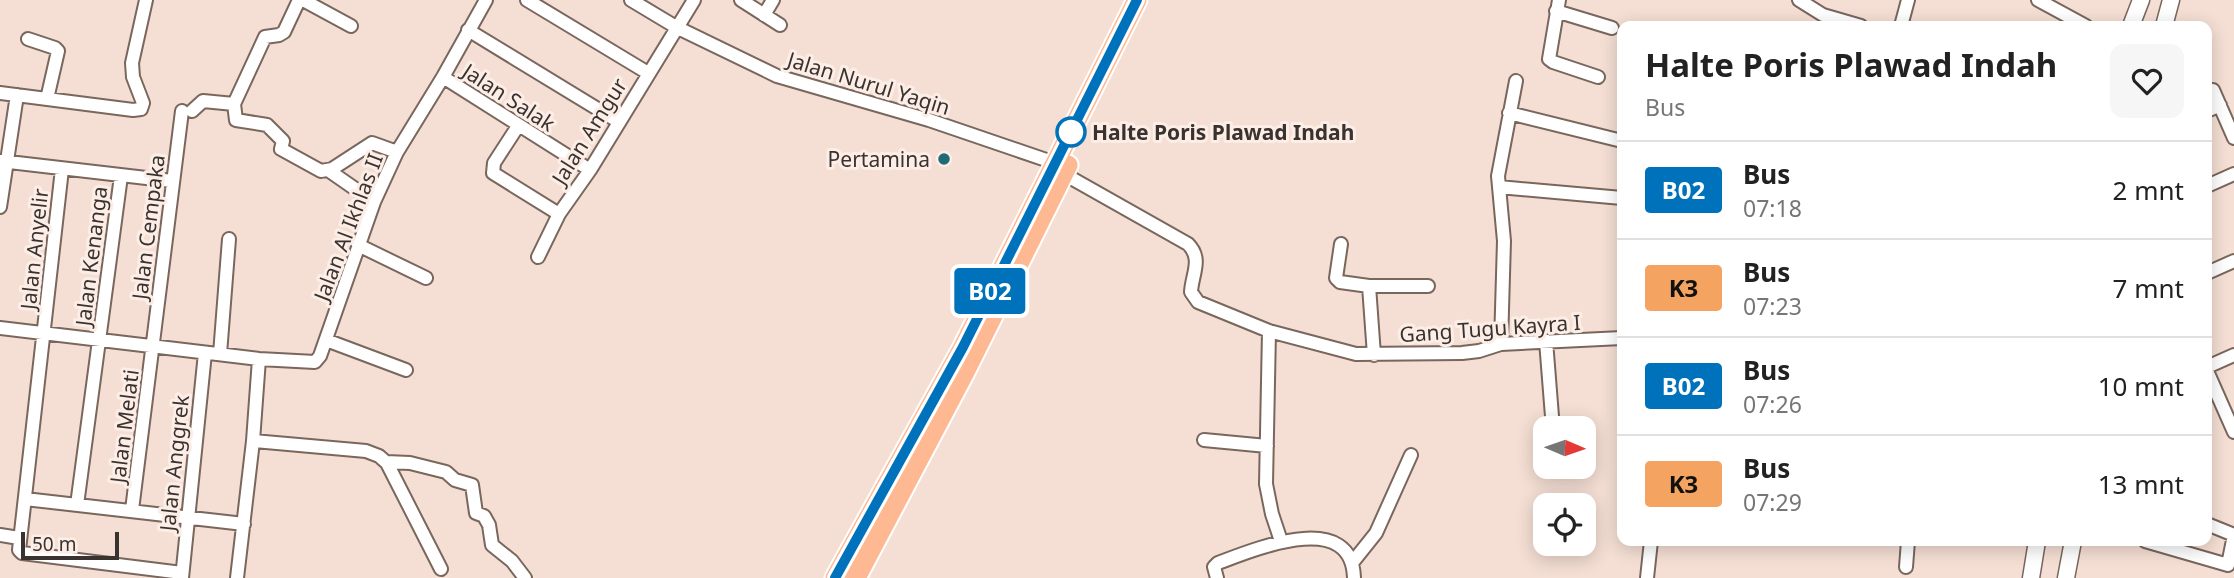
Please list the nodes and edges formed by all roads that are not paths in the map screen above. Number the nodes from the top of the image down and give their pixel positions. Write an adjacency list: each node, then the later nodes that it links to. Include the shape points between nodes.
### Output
1 (146, 0): 37 (street, via 132,63 141,109)
2 (301, 0): 24 (street); 38 (street, via 284,32 265,37)
3 (486, 0): 27 (street, Jalan Al Ikhlas II)
4 (527, 0): 29 (street)
5 (631, 0): 25 (street, Jalan Nurul Yaqin)
6 (694, 0): 25 (street, Jalan Amgur)
7 (741, 0): 17 (street)
8 (773, 0): 17 (street)
9 (1137, 0): 32 (main road)
10 (1150, 0): 32 (main road)
11 (1798, 0): 18 (street)
12 (1908, 0): 19 (street)
13 (2038, 0): 20 (street)
14 (2141, 0): 21 (street)
15 (2171, 0): 22 (street)
16 (1558, 6): 26 (street); 31 (street, via 1549,59)
17 (764, 15): 23 (street)
18 (1844, 21)
19 (1902, 21)
20 (2077, 21)
21 (2133, 21)
22 (2165, 21)
23 (780, 25)
24 (352, 26)
25 (676, 27): 29 (street, Jalan Amgur); 49 (street, Jalan Nurul Yaqin, via 777,76 929,120)
26 (1612, 28)
27 (468, 30): 30 (street, Jalan Al Ikhlas II); 42 (street)
28 (28, 39): 37 (street, via 58,51)
29 (648, 73): 42 (street, Jalan Amgur)
30 (443, 77): 43 (street, Jalan Salak); 46 (street, Jalan Al Ikhlas II)
31 (1598, 77)
32 (1105, 80): 49 (main road)
33 (1516, 81): 41 (street)
34 (2213, 90): 39 (street)
35 (0, 93): 36 (street)
36 (17, 95): 37 (street); 47 (street)
37 (47, 99)
38 (234, 104): 50 (street, via 236,120 267,125 283,141 281,149 321,171); 54 (street, Jalan Cempaka, via 203,101 187,111)
39 (2220, 105): 40 (street); 44 (street)
40 (2212, 109)
41 (1509, 113): 45 (street); 56 (street)
42 (619, 122): 51 (street, Jalan Amgur)
43 (518, 126): 51 (street, Jalan Salak); 60 (street, via 494,163 493,173)
44 (2234, 138)
45 (1617, 140)
46 (397, 152): 50 (street, via 372,143); 58 (street, Jalan Al Ikhlas II)
47 (3, 161): 48 (street); 59 (street)
48 (62, 169): 53 (street); 73 (street, Jalan Anyelir)
49 (1059, 169): 61 (main road); 72 (street, Gang Tugu Kayra I, via 1188,244 1197,259 1191,292 1198,302)
50 (328, 170): 58 (street)
51 (590, 170): 60 (street, Jalan Amgur)
52 (2234, 174): 55 (street)
53 (121, 176): 54 (street); 75 (street, Jalan Kenanga)
54 (172, 181): 79 (street, Jalan Cempaka)
55 (2212, 185)
56 (1499, 187): 57 (street); 78 (street, via 1504,242)
57 (1617, 198)
58 (374, 202): 64 (street, Jalan Al Ikhlas II)
59 (0, 208)
60 (559, 214): 65 (street, Jalan Amgur)
61 (1030, 227): 116 (main road); 117 (main road, via 965,372)
62 (229, 239): 81 (street)
63 (1341, 244): 69 (street, via 1338,281)
64 (358, 245): 68 (street); 76 (street, Jalan Al Ikhlas II)
65 (538, 257)
66 (2234, 261): 67 (street)
67 (2212, 271)
68 (426, 278)
69 (1369, 286): 70 (street); 82 (street)
70 (1428, 286)
71 (0, 328): 73 (street)
72 (1269, 331): 82 (street, Gang Tugu Kayra I, via 1338,351); 92 (street)
73 (44, 334): 75 (street); 95 (street, Jalan Anyelir)
74 (1617, 338): 77 (street, Gang Tugu Kayra I)
75 (100, 340): 79 (street); 96 (street, Jalan Kenanga)
76 (326, 340): 84 (street, Jalan Al Ikhlas II, via 315,362); 86 (street)
77 (1546, 341): 78 (street, Gang Tugu Kayra I); 88 (street)
78 (1501, 344): 82 (street, Gang Tugu Kayra I, via 1462,353)
79 (153, 347): 80 (street); 97 (street, Jalan Melati)
80 (205, 353): 81 (street); 98 (street, Jalan Anggrek)
81 (220, 354): 84 (street)
82 (1374, 355)
83 (2234, 355): 85 (street)
84 (259, 359): 91 (street)
85 (2212, 366)
86 (405, 370)
87 (2212, 381): 89 (street)
88 (1552, 416)
89 (2234, 432)
90 (1204, 440): 92 (street)
91 (253, 441): 94 (street, via 366,451); 99 (street)
92 (1267, 446): 103 (street, via 1267,492)
93 (1411, 455): 110 (street, via 1376,533)
94 (386, 462): 112 (street); 115 (street, via 446,472 472,485 477,513 489,525 492,545)
95 (25, 499): 96 (street); 104 (street, Jalan Anyelir)
96 (77, 505): 97 (street)
97 (132, 510): 98 (street)
98 (188, 517): 99 (street); 113 (street, Jalan Anggrek)
99 (244, 524): 114 (street)
100 (2212, 526): 102 (street)
101 (0, 535): 104 (street)
102 (2234, 535): 109 (street, via 2228,565)
103 (1281, 541): 110 (street, via 1307,538 1331,542); 118 (street, via 1217,563)
104 (19, 544): 113 (street, via 22,553)
105 (1650, 546): 120 (street)
106 (1908, 546): 111 (street)
107 (2035, 546): 121 (street)
108 (2072, 546): 122 (street)
109 (2162, 546)
110 (1352, 563): 119 (street)
111 (1906, 567)
112 (441, 569)
113 (182, 575)
114 (237, 578)
115 (525, 578)
116 (835, 578)
117 (856, 578)
118 (1217, 578)
119 (1354, 578)
120 (1647, 578)
121 (2031, 578)
122 (2066, 578)

